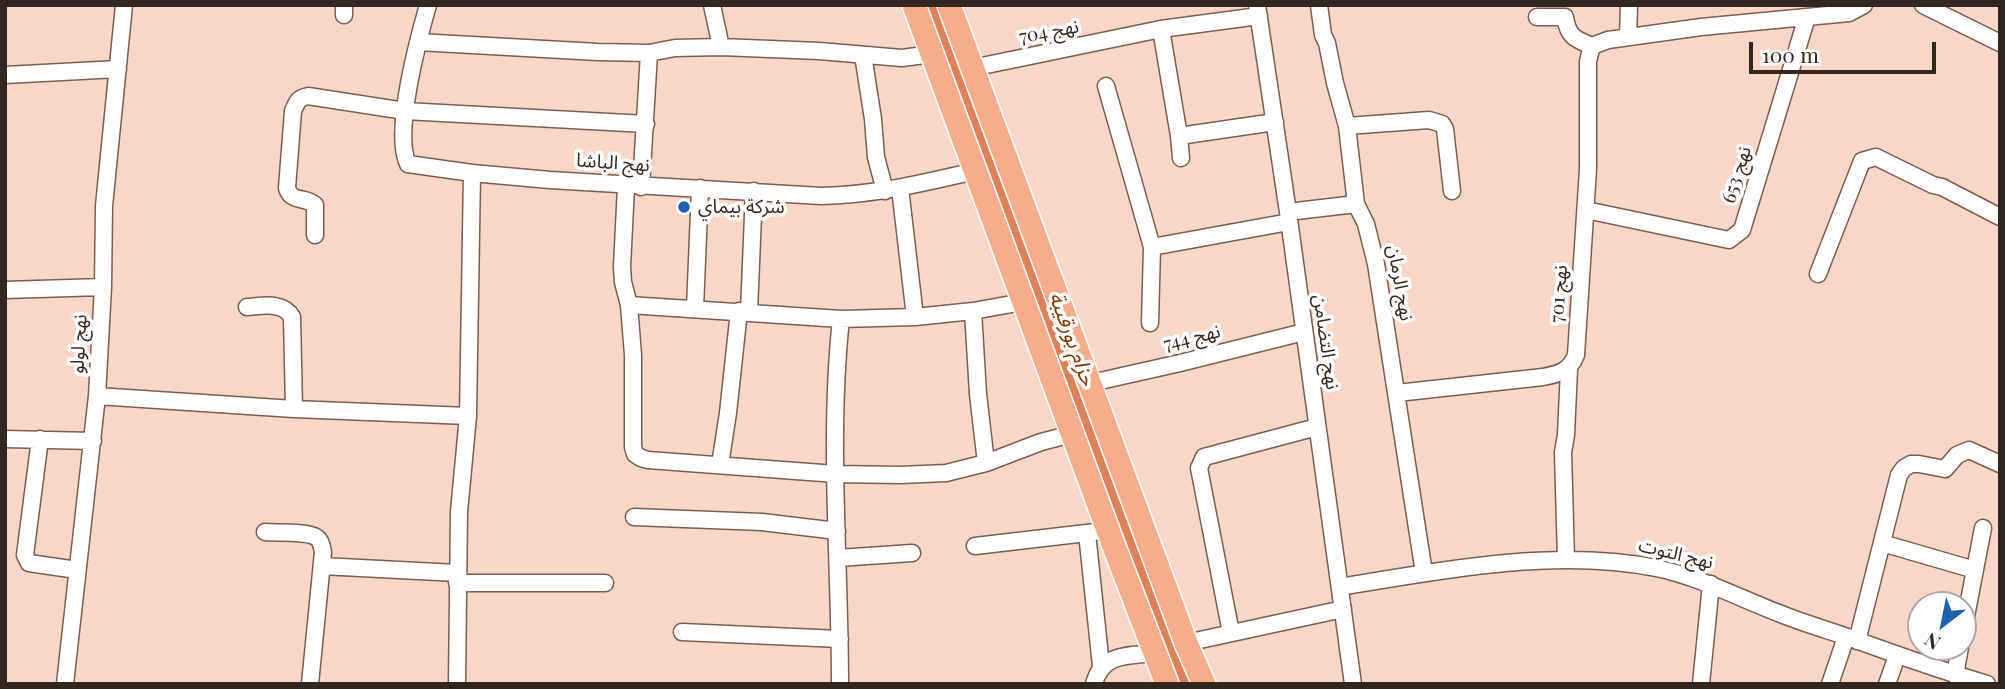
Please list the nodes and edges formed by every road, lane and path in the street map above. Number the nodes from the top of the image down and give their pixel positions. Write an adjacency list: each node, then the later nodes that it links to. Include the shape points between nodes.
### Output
1 (124, 5): 24 (street, نهج لولو)
2 (428, 5): 16 (street, نهج الباشا)
3 (712, 5): 18 (street)
4 (914, 5): 22 (highway)
5 (949, 5): 23 (highway)
6 (1319, 5): 30 (street, نهج الرمان)
7 (1629, 5): 15 (street)
8 (1864, 5): 13 (street, via 1849,13)
9 (1923, 5): 17 (street)
10 (1258, 10): 14 (street, نهج 704); 28 (street, نهج التضامن)
11 (1767, 13): 13 (street); 15 (street)
12 (1536, 17): 19 (street, via 1565,17 1574,38)
13 (1807, 17): 41 (street, نهج 653, via 1742,230 1729,240)
14 (1161, 29): 23 (street, نهج 704); 31 (street)
15 (1628, 37): 19 (street)
16 (418, 43): 20 (street); 27 (street, نهج الباشا)
17 (2000, 43)
18 (721, 47): 20 (street); 21 (street)
19 (1592, 47): 41 (street, نهج 701)
20 (649, 53): 29 (street)
21 (863, 54): 22 (street, via 902,58); 37 (street, via 876,157)
22 (932, 54): 33 (highway)
23 (972, 68): 60 (highway)
24 (118, 69): 25 (street); 47 (street, نهج لولو, via 104,206)
25 (5, 75)
26 (1106, 86): 45 (street)
27 (405, 111): 29 (street); 34 (street, نهج الباشا, via 408,164); 44 (street, via 308,96 297,102 286,188 296,199 315,205)
28 (1275, 122): 31 (street); 42 (street, نهج التضامن)
29 (646, 124): 35 (street)
30 (1347, 125): 39 (street, via 1429,120 1442,124); 40 (street, نهج الرمان)
31 (1179, 136): 32 (street)
32 (1181, 158)
33 (975, 171): 37 (street, نهج الباشا); 49 (highway)
34 (472, 173): 35 (street, نهج الباشا); 64 (street)
35 (633, 186): 36 (street, نهج الباشا); 50 (street, via 622,267)
36 (700, 188): 38 (street, نهج الباشا); 52 (street)
37 (893, 190): 38 (street, نهج الباشا, via 821,196); 55 (street)
38 (754, 191): 54 (street)
39 (1452, 191)
40 (1356, 204): 42 (street); 61 (street, نهج الرمان, via 1367,225 1376,264)
41 (1586, 210): 59 (street, نهج 701, via 1576,355)
42 (1289, 217): 45 (street); 58 (street, نهج التضامن)
43 (2000, 217): 46 (street, via 1876,157 1862,161)
44 (315, 235)
45 (1152, 247): 57 (street)
46 (1818, 274)
47 (103, 287): 48 (street); 62 (street, نهج لولو)
48 (5, 290)
49 (1023, 302): 53 (street); 66 (highway)
50 (629, 305): 52 (street); 72 (street, via 635,454 648,460)
51 (247, 307): 63 (street, via 278,306 292,317)
52 (695, 308): 54 (street)
53 (973, 311): 55 (street); 70 (street)
54 (744, 312): 56 (street); 72 (street)
55 (915, 317): 56 (street)
56 (841, 319): 73 (street)
57 (1150, 323)
58 (1304, 332): 60 (street, نهج 744); 65 (street, نهج التضامن)
59 (1569, 369): 61 (street, via 1543,377); 83 (street, نهج 701, via 1563,452)
60 (1091, 383): 98 (highway)
61 (1397, 393): 87 (street, نهج الرمان)
62 (97, 396): 63 (street); 69 (street, نهج لولو)
63 (294, 409): 64 (street)
64 (468, 415): 88 (street)
65 (1317, 427): 91 (street, نهج التضامن); 95 (street, via 1204,457 1199,468)
66 (1072, 434): 70 (street); 78 (highway)
67 (5, 439): 68 (street)
68 (40, 439): 69 (street); 85 (street, via 25,555 29,563)
69 (93, 441): 85 (street, نهج لولو)
70 (986, 463): 73 (street, via 946,473)
71 (2000, 464): 79 (street, via 1969,450 1957,455 1945,470 1908,465 1899,475)
72 (720, 465): 73 (street)
73 (836, 474): 76 (street)
74 (634, 517): 76 (street, via 762,522)
75 (1983, 528): 86 (street)
76 (837, 531): 82 (street)
77 (265, 532): 84 (street, via 316,537 321,543)
78 (1097, 532): 80 (street); 99 (highway); 102 (street)
79 (1882, 543): 86 (street); 97 (street)
80 (975, 547)
81 (912, 553): 82 (street)
82 (838, 558): 96 (street)
83 (1566, 560): 87 (street, نهج التوت); 90 (street, نهج التوت, via 1637,565)
84 (321, 566): 88 (street); 105 (street)
85 (77, 570): 104 (street, نهج لولو)
86 (1975, 570): 92 (street)
87 (1424, 573): 91 (street, نهج التوت)
88 (457, 578): 89 (street); 106 (street)
89 (605, 583)
90 (1711, 584): 97 (street, نهج التوت); 112 (street)
91 (1340, 587): 93 (street, نهج التضامن)
92 (1971, 591)
93 (1343, 609): 95 (street); 111 (street, نهج التضامن)
94 (682, 632): 96 (street)
95 (1231, 633): 98 (street)
96 (840, 639): 107 (street)
97 (1852, 639): 100 (street, نهج التوت); 113 (street)
98 (1186, 642): 110 (highway)
99 (1155, 653): 102 (street, via 1109,660); 109 (highway)
100 (1897, 656): 103 (street, نهج التوت); 114 (street)
101 (1958, 661): 103 (street)
102 (1101, 666): 108 (street)
103 (1955, 675): 115 (street, نهج التوت)
104 (65, 684)
105 (310, 684)
106 (457, 684)
107 (840, 684)
108 (1094, 684)
109 (1167, 684)
110 (1204, 684)
111 (1353, 684)
112 (1701, 684)
113 (1830, 684)
114 (1888, 684)
115 (1987, 684)

